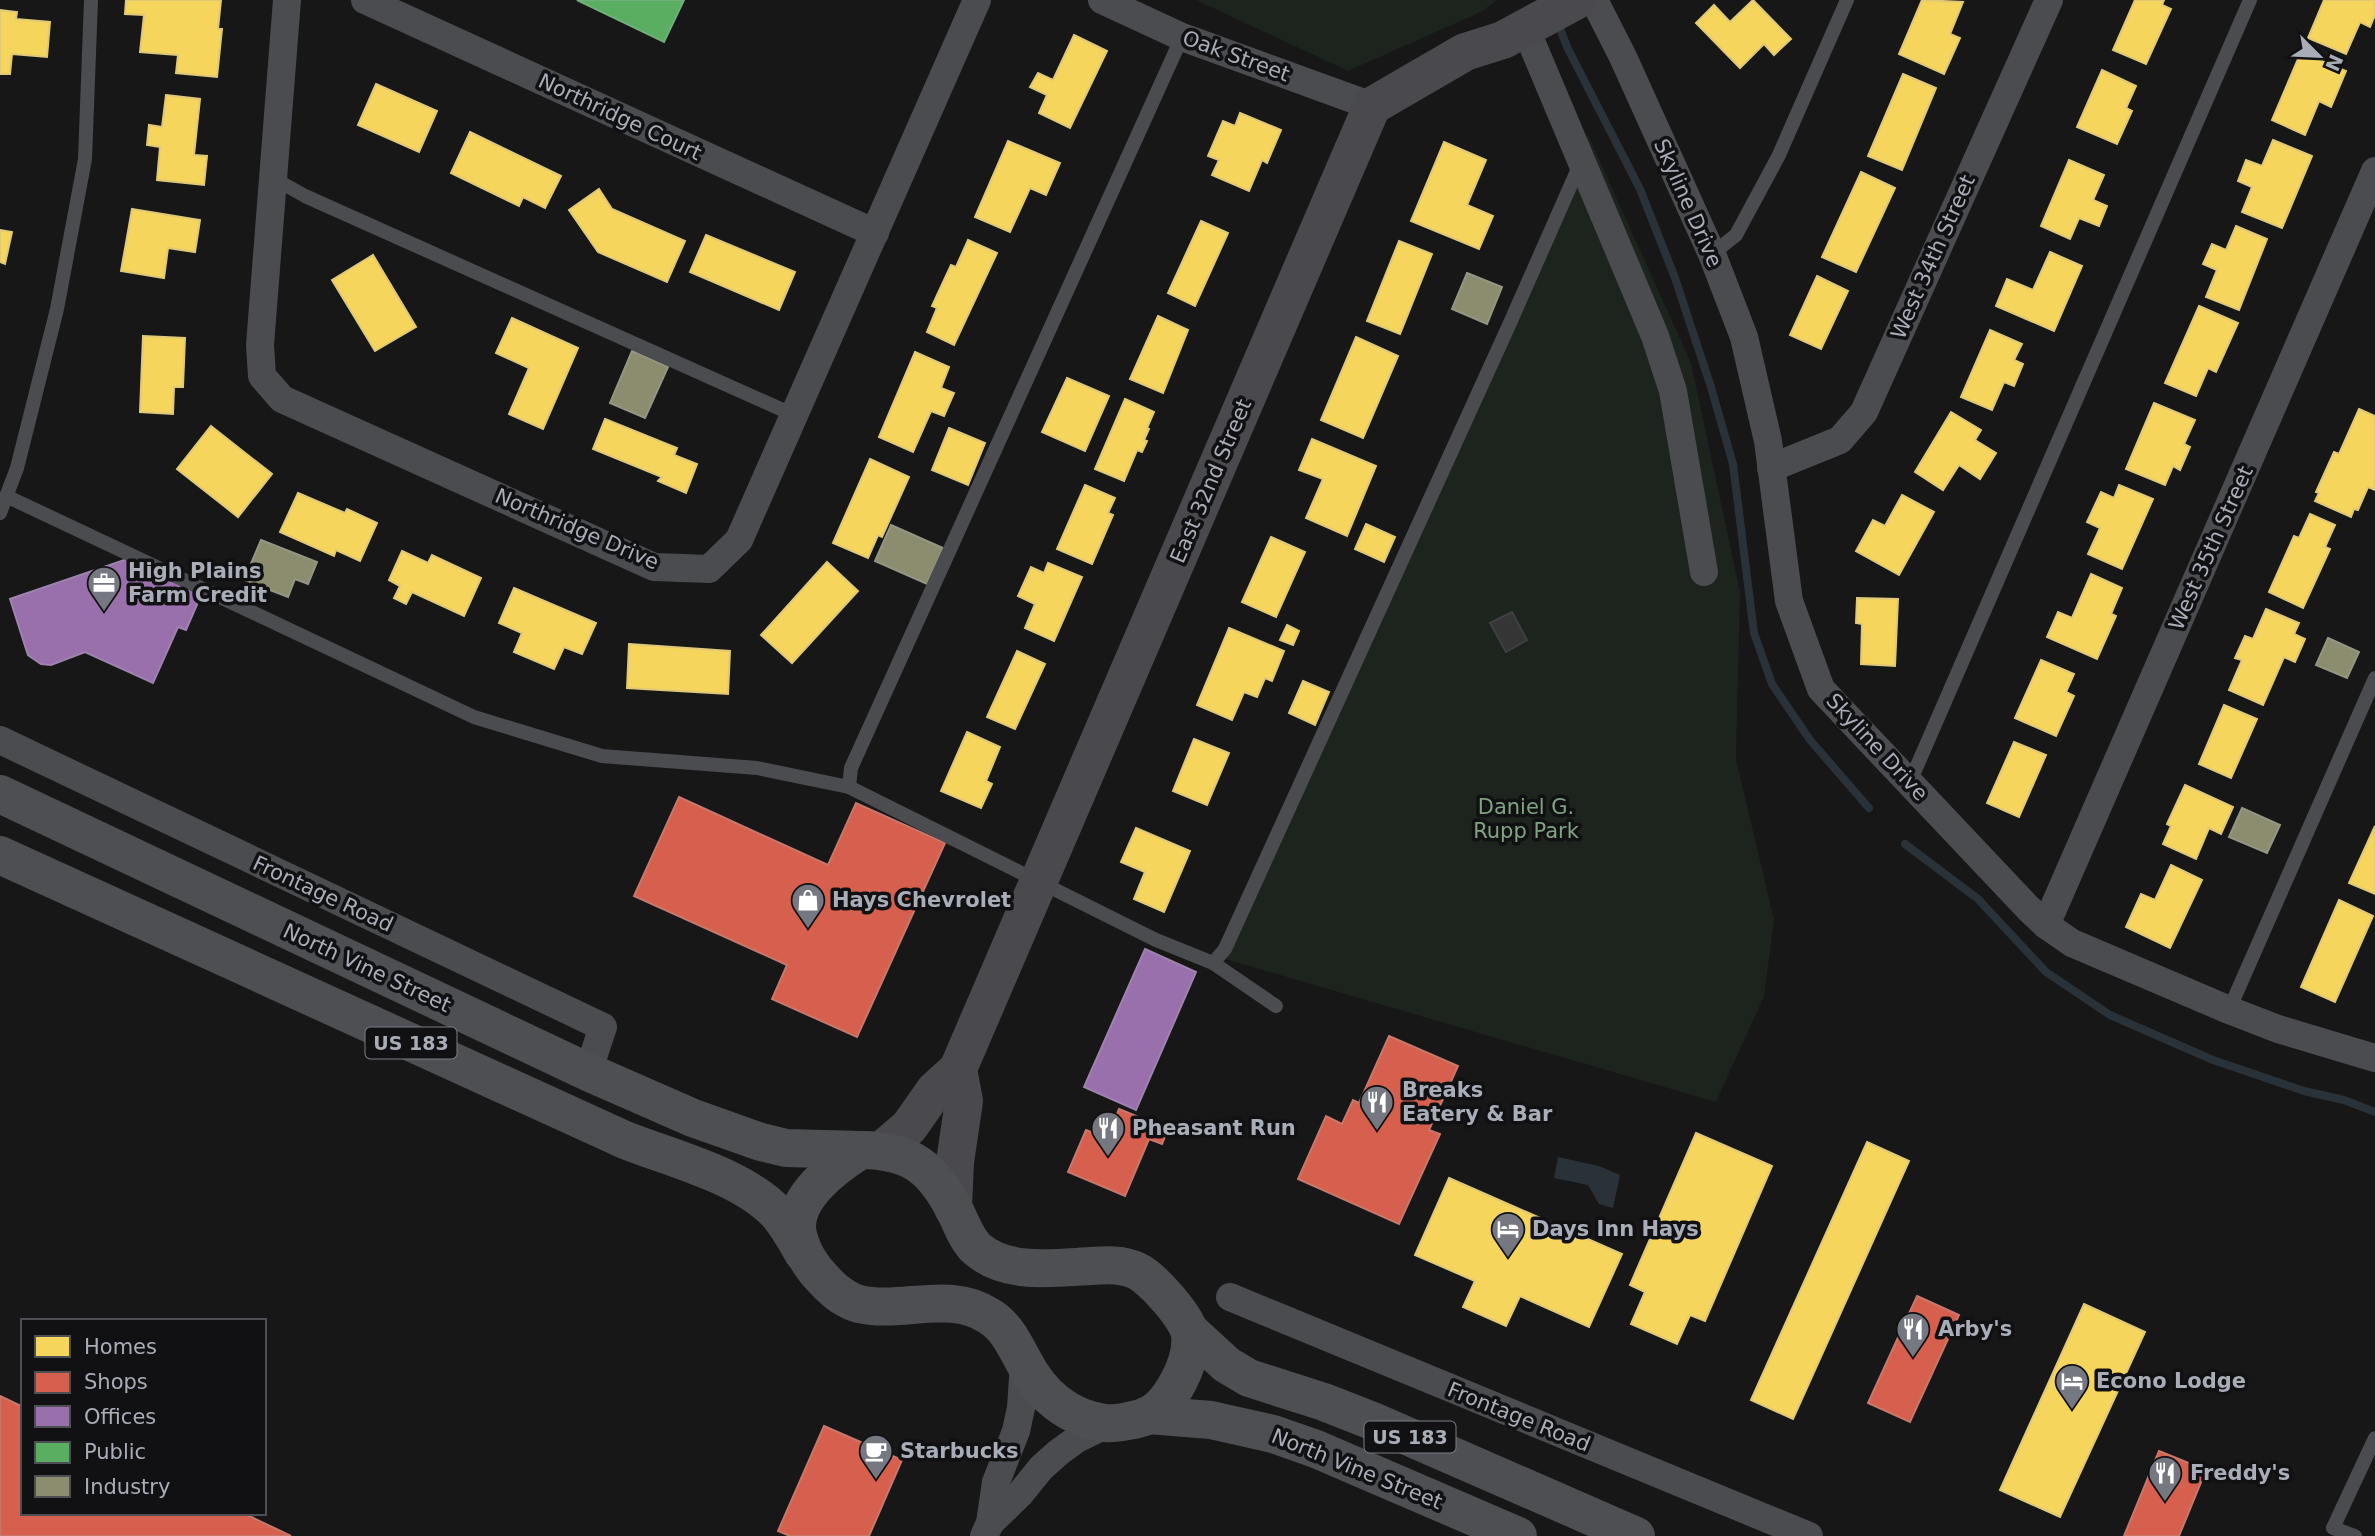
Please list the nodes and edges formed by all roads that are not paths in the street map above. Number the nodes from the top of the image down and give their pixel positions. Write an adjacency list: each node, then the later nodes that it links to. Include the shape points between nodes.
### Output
1 (91, 0): 21 (lane, via 85,159 57,309)
2 (287, 0): 16 (street, Northridge Drive)
3 (365, 0): 17 (street, Northridge Court)
4 (978, 0): 17 (street, Northridge Drive)
5 (1102, 0): 12 (street, Oak Street)
6 (1577, 0): 11 (street)
7 (1594, 0): 18 (street, Skyline Drive)
8 (1847, 0): 18 (lane, via 1773,166 1736,235)
9 (2049, 0): 20 (street, West 34th Street, via 1864,412 1840,440)
10 (2250, 0): 26 (lane)
11 (1525, 27): 13 (street, via 1503,40 1465,52); 14 (street)
12 (1182, 37): 13 (street, Oak Street); 27 (lane, via 851,768)
13 (1372, 106): 30 (street, East 32nd Street)
14 (1581, 160): 23 (street, via 1655,336 1673,391); 32 (lane, via 1225,949)
15 (2375, 171): 31 (street, West 35th Street)
16 (273, 178): 19 (lane); 19 (street, Northridge Drive, via 260,345 262,376 282,399 654,567 709,569 739,540)
17 (875, 233): 19 (street, Northridge Drive)
18 (1712, 254): 20 (street, Skyline Drive, via 1744,337)
19 (794, 415)
20 (1771, 468): 26 (street, Skyline Drive, via 1790,601 1821,689)
21 (6, 496): 22 (lane); 27 (lane, via 474,717 602,756 757,768)
22 (0, 513)
23 (1704, 572)
24 (2375, 678): 34 (lane)
25 (0, 740): 37 (street, Frontage Road, via 603,1027)
26 (1910, 782): 31 (street, Skyline Drive)
27 (849, 787): 30 (lane)
28 (0, 794): 37 (main road, North Vine Street / US 183)
29 (0, 855): 40 (main road, US 183, via 625,1140 720,1177 774,1210)
30 (1040, 881): 32 (lane, via 1156,940); 36 (street, East 32nd Street)
31 (2046, 925): 34 (street, Skyline Drive, via 2072,943)
32 (1213, 963): 33 (lane)
33 (1276, 1006)
34 (2229, 1010): 35 (street, Skyline Drive)
35 (2375, 1058)
36 (958, 1069): 38 (street, East 32nd Street, via 935,1090 909,1127); 39 (street, via 964,1101)
37 (588, 1072): 38 (main road, North Vine Street / US 183, via 761,1142 786,1148)
38 (872, 1150): 39 (main road, North Vine Street, via 909,1157 923,1166); 40 (main road, via 840,1163 808,1197 797,1230)
39 (953, 1208): 42 (main road, North Vine Street, via 977,1248 1008,1265 1114,1265 1136,1270 1154,1282)
40 (803, 1253): 43 (main road, via 831,1287 858,1304 955,1304 984,1313 1006,1330)
41 (1230, 1297): 50 (street, Frontage Road)
42 (1191, 1332): 44 (main road, via 1189,1358 1180,1379); 49 (main road, US 183, via 1227,1365 1250,1378 1337,1407)
43 (1024, 1363): 45 (main road, via 1036,1383 1061,1407 1080,1417); 47 (street, via 1016,1431 996,1482)
44 (1148, 1415): 45 (main road, North Vine Street); 48 (main road, North Vine Street / US 183, via 1211,1420 1273,1434)
45 (1110, 1423): 47 (street, via 1059,1452)
46 (2375, 1438): 51 (lane, via 2333,1528)
47 (987, 1530)
48 (1518, 1536)
49 (1636, 1536)
50 (1809, 1536)
51 (2356, 1536)

